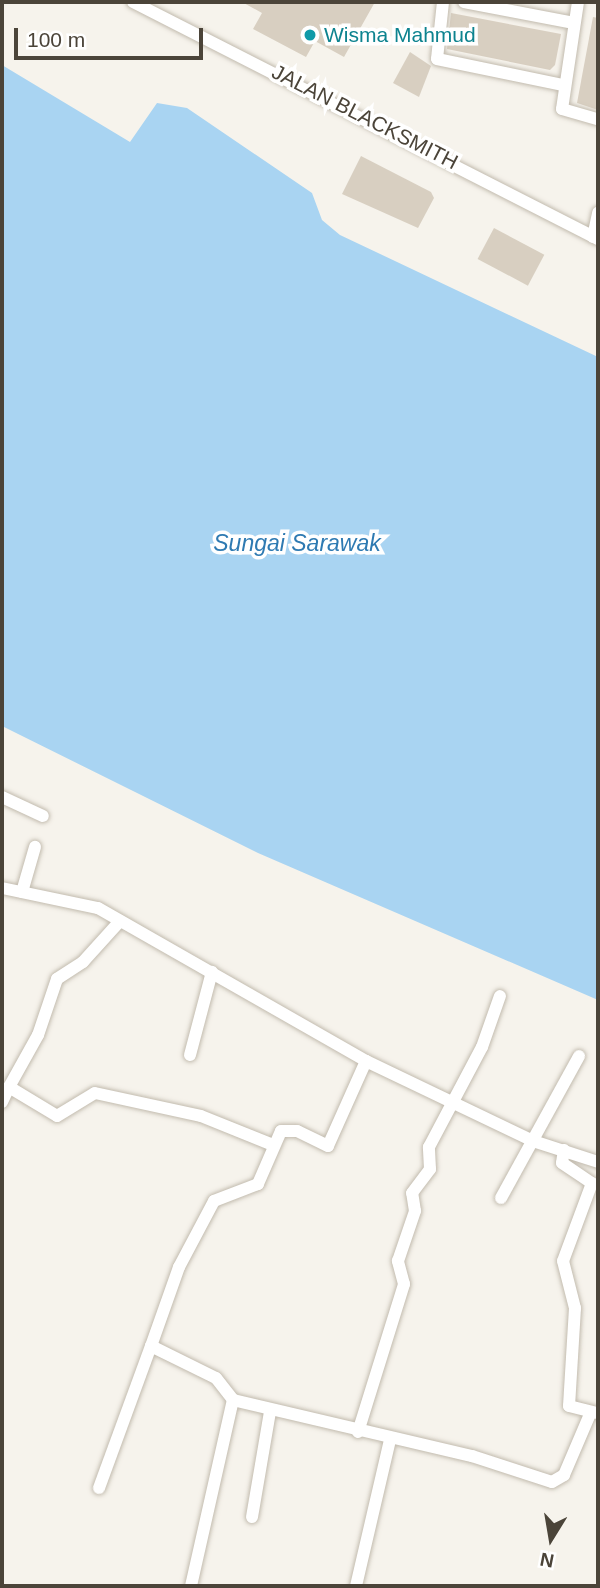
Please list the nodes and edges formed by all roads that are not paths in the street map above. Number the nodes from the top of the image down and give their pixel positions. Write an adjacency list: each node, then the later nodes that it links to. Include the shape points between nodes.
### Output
1 (133, 2): 9 (street, JALAN BLACKSMITH, via 491,179)
2 (443, 2): 6 (street, via 437,59)
3 (464, 2): 5 (street)
4 (578, 2): 5 (street)
5 (574, 23): 6 (street)
6 (563, 85): 7 (street, via 565,113)
7 (598, 119)
8 (598, 213): 9 (street)
9 (596, 238)
10 (2, 797): 11 (street)
11 (43, 816)
12 (36, 847): 14 (street)
13 (2, 888): 14 (street)
14 (22, 892): 15 (street, via 84,902)
15 (120, 921): 16 (street); 21 (street, via 83,962 57,979 38,1035)
16 (212, 972): 18 (street); 20 (street)
17 (500, 996): 23 (street)
18 (190, 1055)
19 (579, 1056): 24 (street)
20 (366, 1061): 23 (street); 25 (street, via 328,1146 288,1129)
21 (9, 1087): 22 (street); 25 (street, via 57,1116 95,1093 201,1116)
22 (2, 1102)
23 (454, 1103): 24 (street); 33 (street, via 429,1147 430,1169 412,1194 415,1211 398,1261 404,1284)
24 (533, 1141): 26 (street); 28 (street)
25 (273, 1145): 29 (street, via 258,1184 214,1201 179,1267)
26 (564, 1150): 27 (street); 32 (street, via 562,1163 592,1183 563,1261 575,1308 569,1406)
27 (598, 1162)
28 (501, 1198)
29 (150, 1346): 30 (street, via 216,1378); 35 (street)
30 (233, 1400): 31 (street); 37 (street)
31 (270, 1412): 33 (street); 36 (street)
32 (594, 1413): 34 (street, via 564,1475 552,1482 472,1456)
33 (358, 1432): 34 (street)
34 (390, 1440): 38 (street)
35 (99, 1488)
36 (252, 1517)
37 (191, 1586)
38 (356, 1586)

